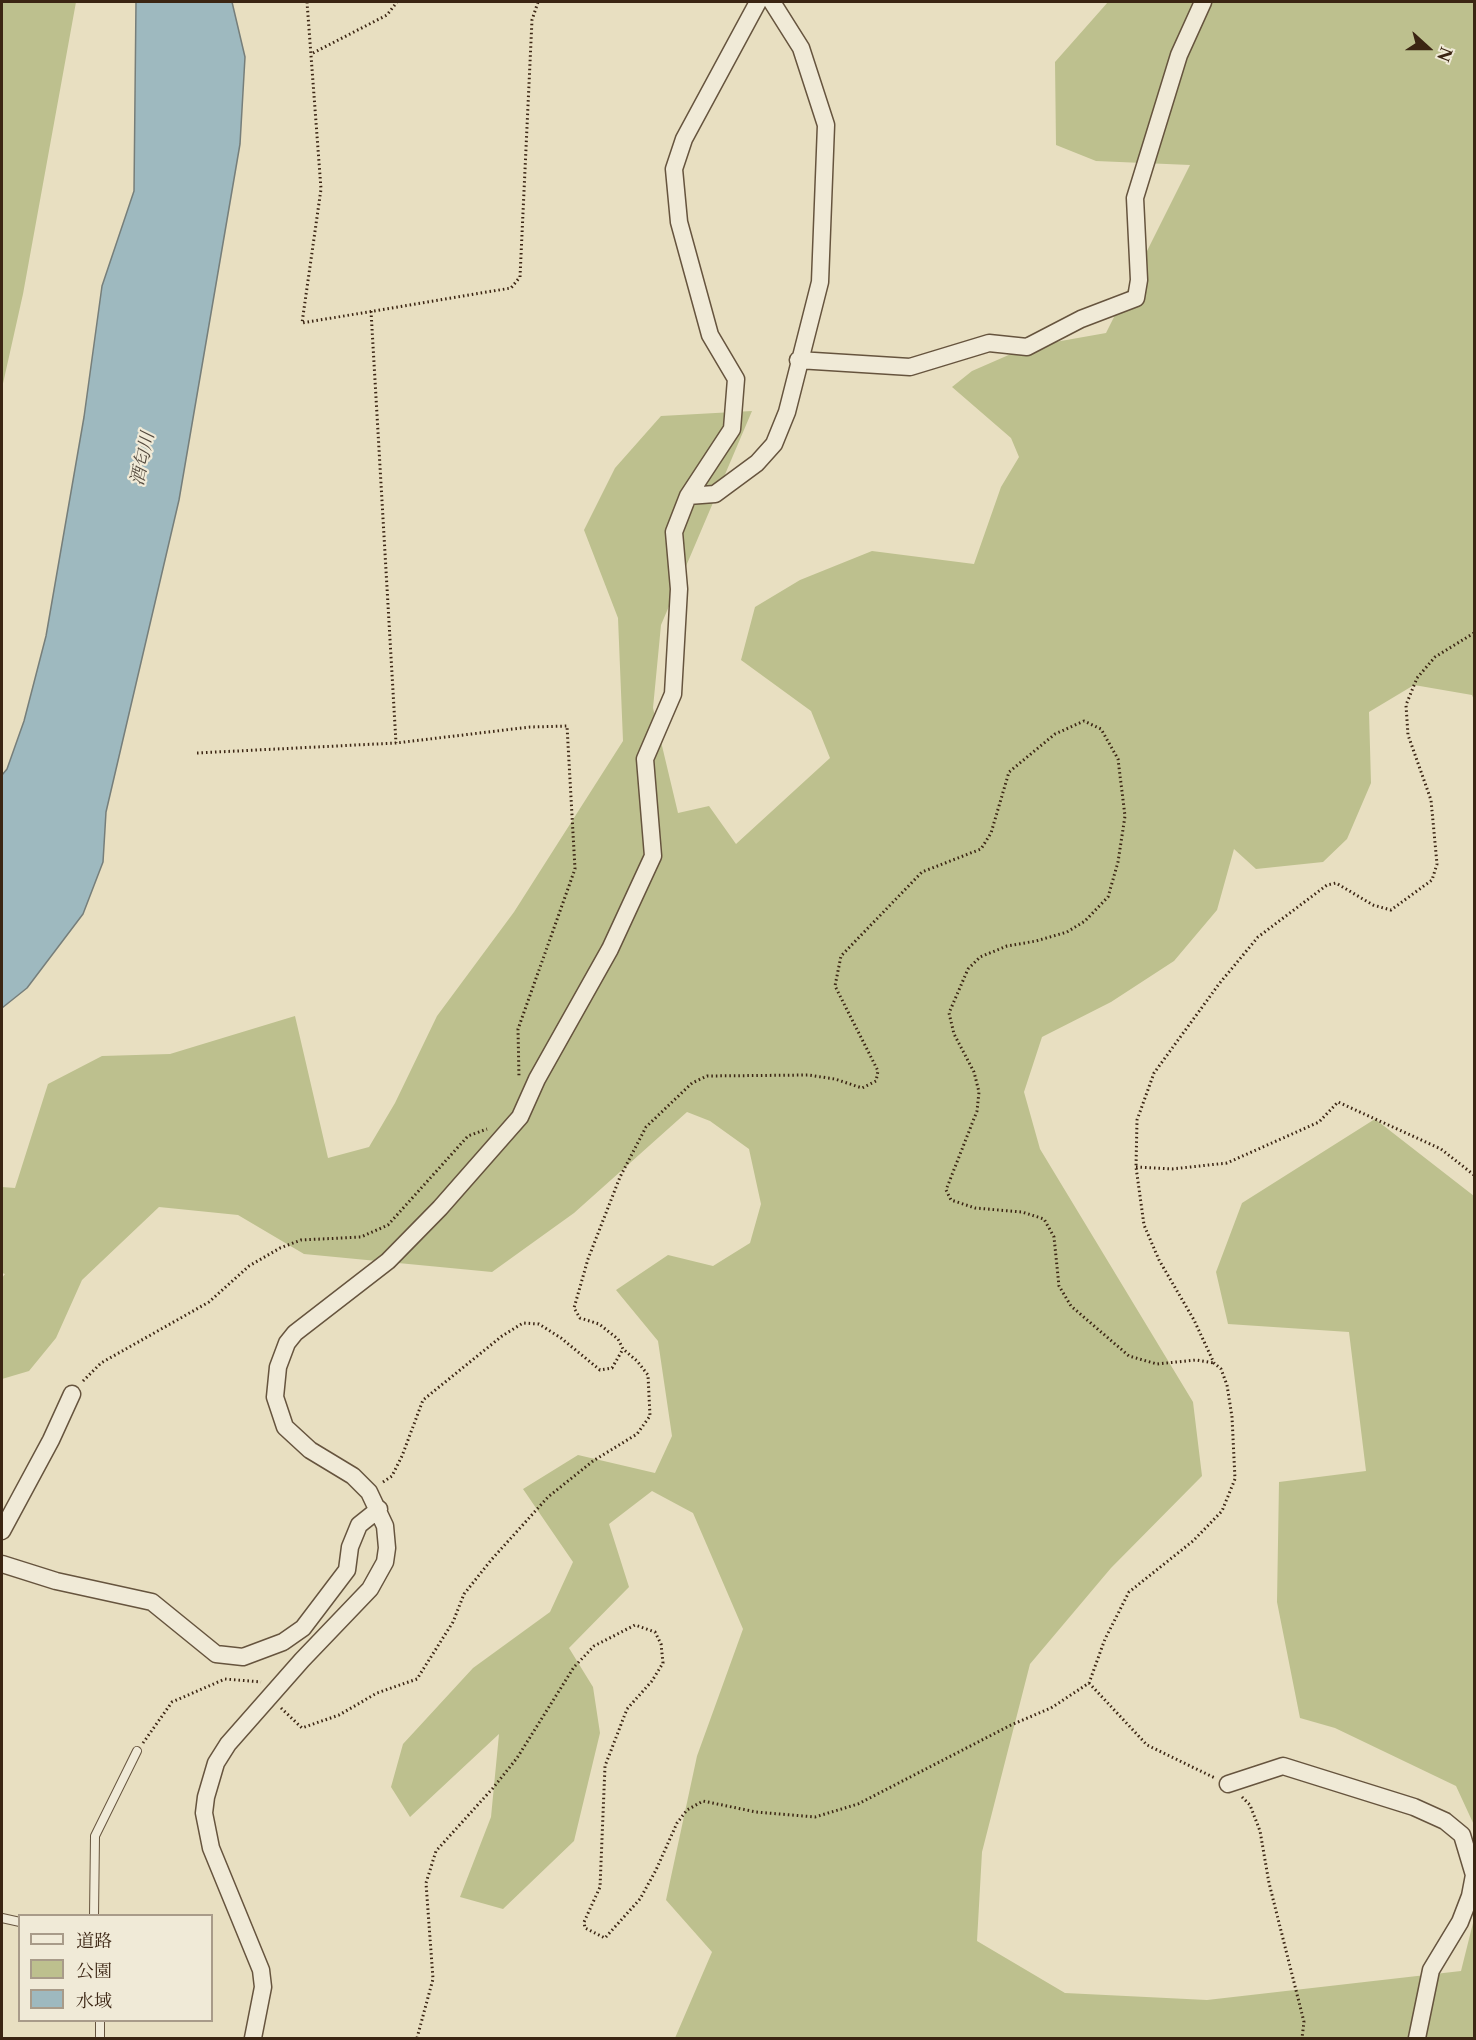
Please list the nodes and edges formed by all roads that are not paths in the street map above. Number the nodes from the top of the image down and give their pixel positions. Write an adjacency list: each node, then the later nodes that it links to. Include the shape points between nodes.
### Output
1 (758, 2): 5 (street, via 684,138 674,170 679,222 710,335 736,379 732,429)
2 (772, 2): 4 (street, via 801,48 826,125 820,282)
3 (1203, 2): 4 (street, via 1179,55 1135,198 1139,280 1136,298 1027,347 989,343 910,367)
4 (798, 360): 5 (street, via 787,412 774,444 757,463 715,494)
5 (688, 496): 7 (street, via 674,532 679,589 673,694 645,759 653,856 610,949 537,1078 520,1116 388,1261 295,1333 281,1354 275,1397 285,1427 310,1450 353,1476)
6 (72, 1394): 8 (street)
7 (379, 1509): 9 (street, via 359,1525 350,1547 347,1570 303,1628 283,1642 243,1657 216,1654 153,1602 56,1581); 17 (street, via 387,1537 385,1562 370,1589 241,1727 222,1754 211,1781 204,1813 211,1848 261,1970 263,1987)
8 (2, 1531)
9 (2, 1564)
10 (138, 1750): 12 (lane, via 95,1836)
11 (1228, 1784): 18 (street, via 1282,1766 1414,1807 1445,1821 1462,1835 1474,1875 1470,1896 1461,1922 1431,1970)
12 (94, 1914)
13 (2, 1918): 14 (lane)
14 (18, 1922)
15 (100, 2022): 16 (lane)
16 (100, 2038)
17 (253, 2038)
18 (1417, 2038)

